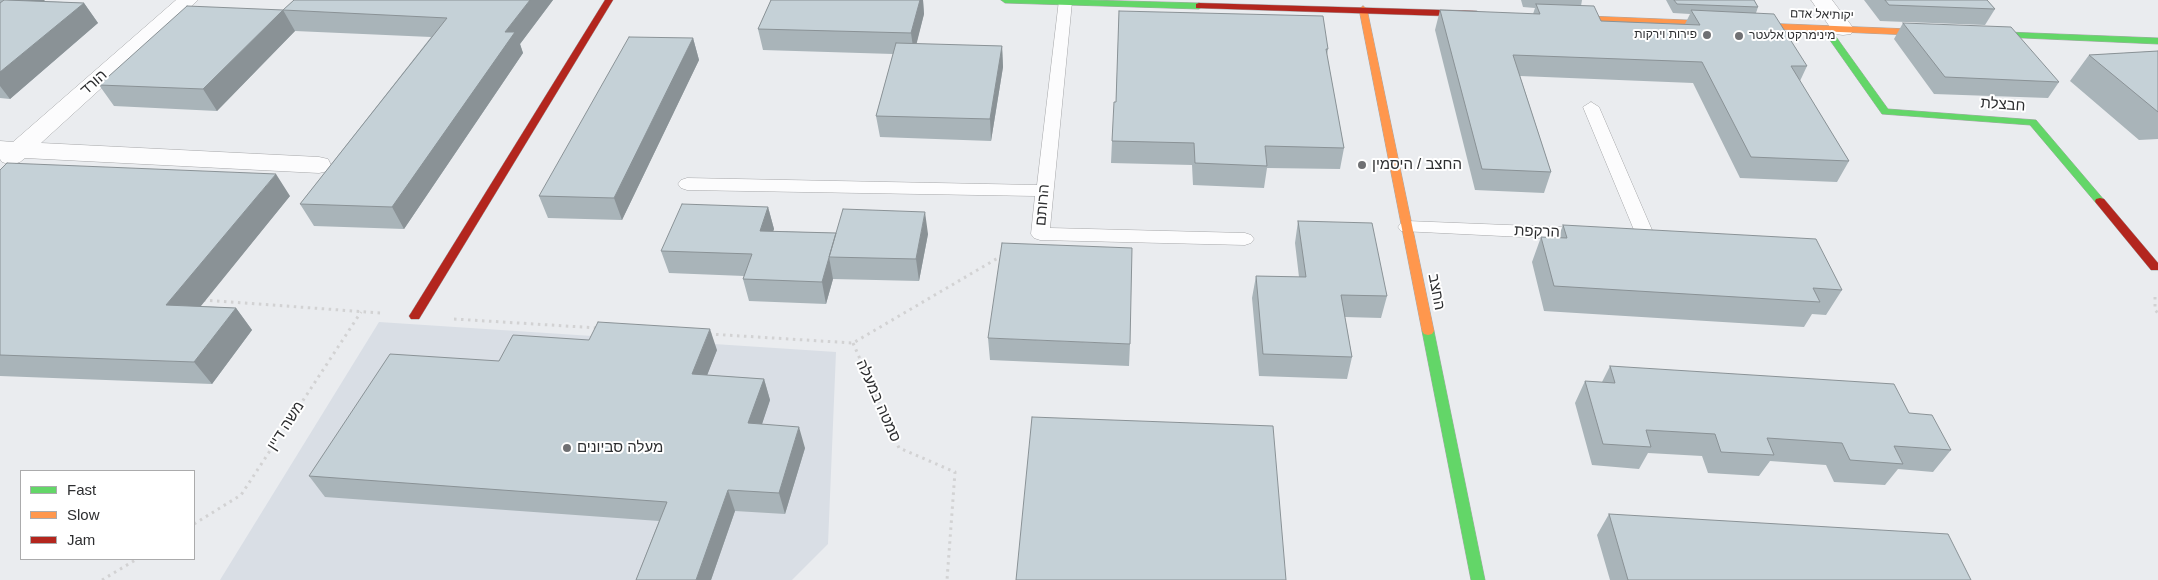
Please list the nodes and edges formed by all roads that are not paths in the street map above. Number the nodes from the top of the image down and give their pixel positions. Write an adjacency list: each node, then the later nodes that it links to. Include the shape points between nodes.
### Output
1 (188, 0): 14 (street, הורד)
2 (609, 0): 22 (street)
3 (1005, 0): 5 (street)
4 (1821, 0): 9 (street)
5 (1065, 2): 6 (street); 18 (lane, הרותם)
6 (1363, 9): 7 (street); 19 (street, החצב)
7 (1491, 15)
8 (1550, 17): 9 (street, יקותיאל אדם)
9 (1835, 29): 10 (street, יקותיאל אדם); 21 (street, חבצלת, via 1885,112 2032,122)
10 (1942, 33)
11 (1971, 34): 12 (street)
12 (2158, 41)
13 (1591, 107): 19 (lane, הרקפת, via 1646,237)
14 (10, 149): 15 (street); 16 (street, הורד)
15 (319, 165)
16 (0, 166)
17 (687, 184): 18 (lane)
18 (1044, 191): 20 (lane, הרותם, via 1040,234)
19 (1407, 227): 23 (street, החצב)
20 (1245, 239)
21 (2155, 267)
22 (414, 316)
23 (1478, 580)

